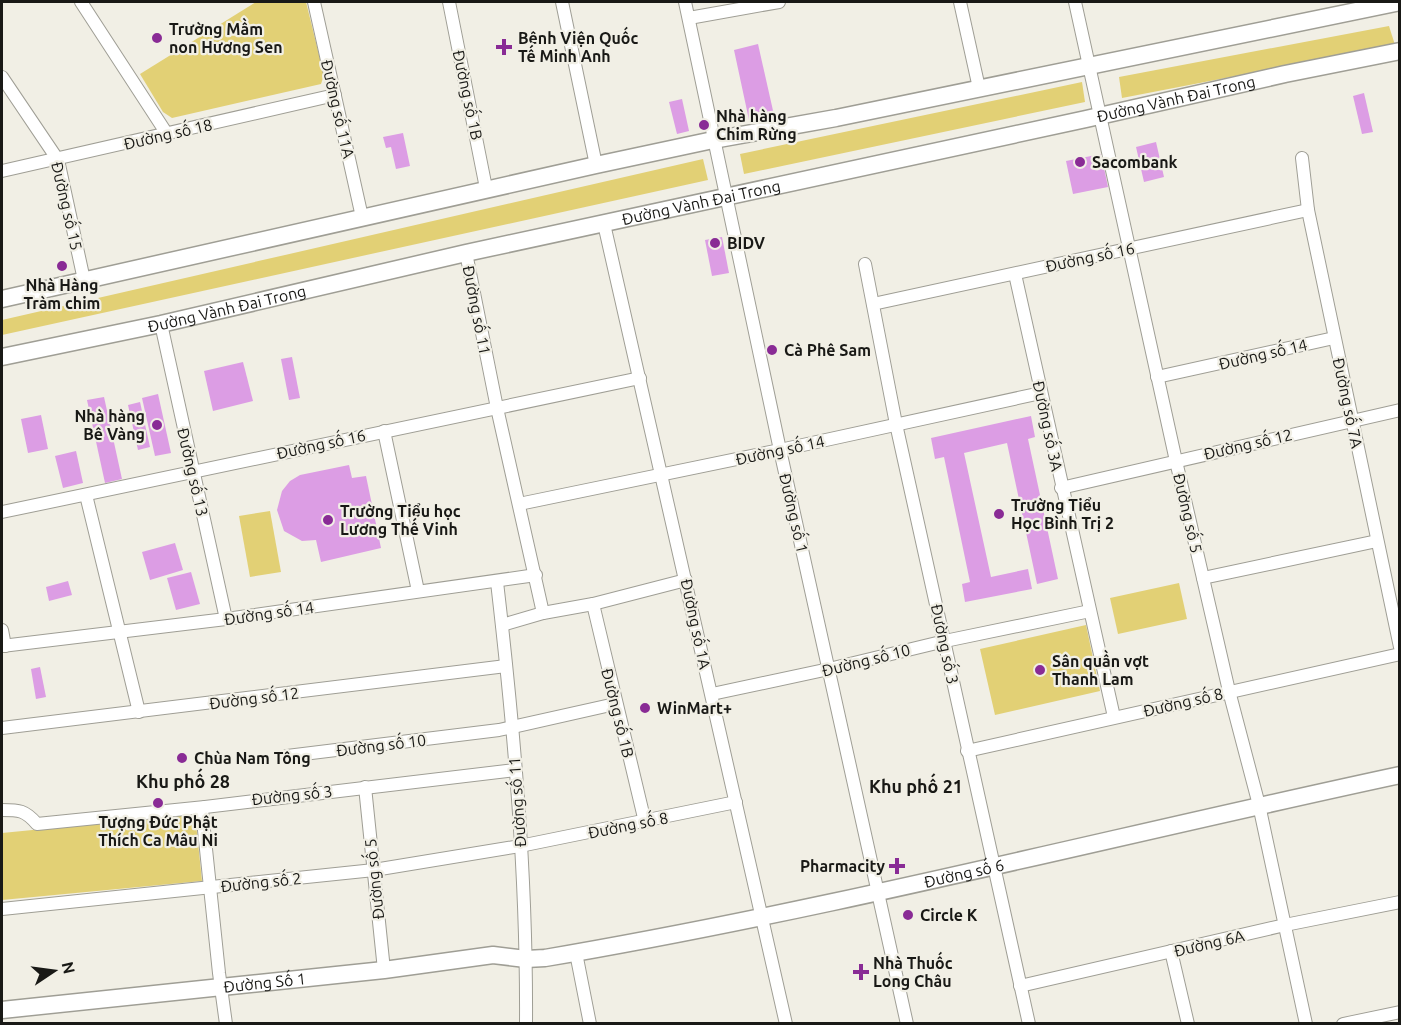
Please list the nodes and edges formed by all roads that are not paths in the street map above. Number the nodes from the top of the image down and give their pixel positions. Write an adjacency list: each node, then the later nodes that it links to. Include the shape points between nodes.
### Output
1 (81, 2): 17 (street)
2 (314, 2): 15 (street, Đường số 11A)
3 (449, 2): 23 (street, Đường số 1B)
4 (562, 2): 21 (street)
5 (685, 2): 10 (street, Đường số 1)
6 (779, 2): 10 (street)
7 (960, 2): 14 (street)
8 (1075, 2): 12 (street, Đường số 5)
9 (1400, 2): 12 (street)
10 (689, 18): 18 (street, Đường số 1)
11 (1400, 51): 16 (street, Đường Vành Đai Trong)
12 (1089, 65): 14 (street); 16 (street, Đường số 5)
13 (2, 77): 20 (street, Đường số 15)
14 (979, 88): 18 (street)
15 (335, 95): 17 (street, Đường số 18); 26 (street, Đường số 11A)
16 (1099, 116): 24 (street, Đường Vành Đai Trong); 28 (street, Đường số 5)
17 (167, 134): 20 (street, Đường số 18)
18 (713, 140): 21 (street); 24 (street, Đường số 1)
19 (1302, 158): 25 (street, Đường số 7A)
20 (58, 160): 22 (street, Đường số 18); 32 (street, Đường số 15)
21 (596, 165): 23 (street)
22 (2, 171)
23 (486, 188): 26 (street)
24 (725, 196): 27 (street, Đường Vành Đai Trong); 46 (street, Đường số 1)
25 (1308, 210): 28 (street, Đường số 16); 36 (street, Đường số 7A)
26 (362, 217): 32 (street)
27 (604, 224): 29 (street, Đường Vành Đai Trong); 39 (street, Đường số 1A)
28 (1128, 249): 31 (street, Đường số 16); 38 (street, Đường số 5)
29 (466, 253): 35 (street, Đường Vành Đai Trong); 41 (street, Đường số 11)
30 (865, 264): 34 (street, Đường số 3)
31 (1015, 274): 34 (street, Đường số 16); 40 (street, Đường số 3A)
32 (84, 280): 33 (street)
33 (2, 299)
34 (873, 304): 44 (street, Đường số 3)
35 (161, 324): 37 (street, Đường Vành Đai Trong); 48 (street, Đường số 13)
36 (1334, 338): 38 (street, Đường số 14); 43 (street, Đường số 7A)
37 (2, 357)
38 (1157, 377): 47 (street, Đường số 5)
39 (640, 378): 41 (street, Đường số 16); 49 (street, Đường số 1A)
40 (1041, 393): 44 (street, Đường số 14); 50 (street, Đường số 3A)
41 (497, 408): 45 (street, Đường số 16); 52 (street, Đường số 11)
42 (1400, 410): 43 (street, Đường số 12)
43 (1352, 419): 47 (street, Đường số 12); 54 (street, Đường số 7A)
44 (896, 424): 46 (street, Đường số 14); 67 (street, Đường số 3)
45 (384, 431): 48 (street, Đường số 16); 59 (street)
46 (780, 450): 49 (street, Đường số 14); 72 (street, Đường số 1)
47 (1176, 460): 50 (street, Đường số 12); 56 (street, Đường số 5)
48 (192, 472): 51 (street, Đường số 16); 63 (street, Đường số 13)
49 (662, 475): 52 (street, Đường số 14); 57 (street, Đường số 1A)
50 (1061, 488): 61 (street, Đường số 3A)
51 (86, 495): 53 (street, Đường số 16); 66 (street)
52 (519, 504): 55 (street, Đường số 11)
53 (2, 512)
54 (1377, 541): 56 (street); 69 (street, Đường số 7A)
55 (536, 575): 58 (street, Đường số 14); 62 (street, Đường số 11)
56 (1203, 578): 73 (street, Đường số 5)
57 (686, 580): 60 (street); 74 (street, Đường số 1A)
58 (497, 582): 59 (street, Đường số 14); 64 (street, Đường số 11)
59 (418, 591): 63 (street, Đường số 14)
60 (593, 604): 62 (street); 75 (street, Đường số 1B)
61 (1090, 611): 67 (street, Đường số 10); 77 (street, Đường số 3A)
62 (543, 613): 64 (street)
63 (226, 620): 66 (street, Đường số 14)
64 (502, 624): 71 (street, Đường số 11)
65 (2, 630): 68 (street)
66 (120, 632): 68 (street, Đường số 14); 76 (street)
67 (945, 641): 72 (street, Đường số 10); 80 (street, Đường số 3)
68 (3, 646)
69 (1400, 647)
70 (1400, 654): 73 (street, Đường số 8)
71 (506, 666): 76 (street, Đường số 12); 79 (street, Đường số 11)
72 (829, 669): 74 (street, Đường số 10); 94 (street, Đường số 1)
73 (1229, 691): 77 (street, Đường số 8); 86 (street, Đường số 5)
74 (712, 694): 85 (street, Đường số 1A)
75 (615, 704): 79 (street, Đường số 10); 89 (street, Đường số 1B)
76 (139, 712): 78 (street, Đường số 12)
77 (1114, 717): 80 (street, Đường số 8)
78 (2, 728)
79 (512, 728): 81 (street, Đường số 10); 82 (street, Đường số 11)
80 (967, 751): 91 (street, Đường số 3)
81 (287, 756)
82 (515, 770): 84 (street, Đường số 3); 90 (street, Đường số 11)
83 (1400, 775): 86 (street, Đường số 6)
84 (364, 787): 87 (street, Đường số 3); 92 (street, Đường số 5)
85 (736, 802): 89 (street, Đường số 8); 97 (street, Đường số 1A)
86 (1258, 806): 91 (street, Đường số 6); 98 (street, Đường số 5)
87 (205, 807): 88 (street, Đường số 3, via 37,824 26,813); 93 (street, via 202,811)
88 (2, 810)
89 (645, 822): 90 (street, Đường số 8)
90 (520, 846): 92 (street, Đường số 2); 101 (street, Đường số 11)
91 (993, 868): 94 (street, Đường số 6); 103 (street, Đường số 3)
92 (374, 870): 93 (street, Đường số 2); 102 (street, Đường số 5)
93 (210, 887): 96 (street, Đường số 2); 104 (street)
94 (879, 892): 97 (street, Đường số 6); 111 (street, Đường số 1)
95 (1400, 902): 98 (street, Đường 6A)
96 (2, 909)
97 (762, 918): 100 (street, Đường số 6); 110 (street, Đường số 1A)
98 (1285, 925): 99 (street, Đường 6A); 114 (street, Đường số 5)
99 (1172, 951): 103 (street, Đường 6A); 113 (street)
100 (576, 953): 101 (street, Đường số 6); 109 (street)
101 (526, 959): 102 (street, Đường Số 1, via 493,956); 108 (street, Đường số 11)
102 (384, 970): 104 (street, Đường Số 1)
103 (1020, 986): 112 (street, Đường số 3)
104 (221, 988): 105 (street, Đường Số 1); 107 (street)
105 (2, 1010)
106 (1400, 1012): 115 (street)
107 (226, 1023)
108 (526, 1023)
109 (590, 1023)
110 (785, 1023)
111 (907, 1023)
112 (1029, 1023)
113 (1188, 1023)
114 (1306, 1023)
115 (1343, 1023)

